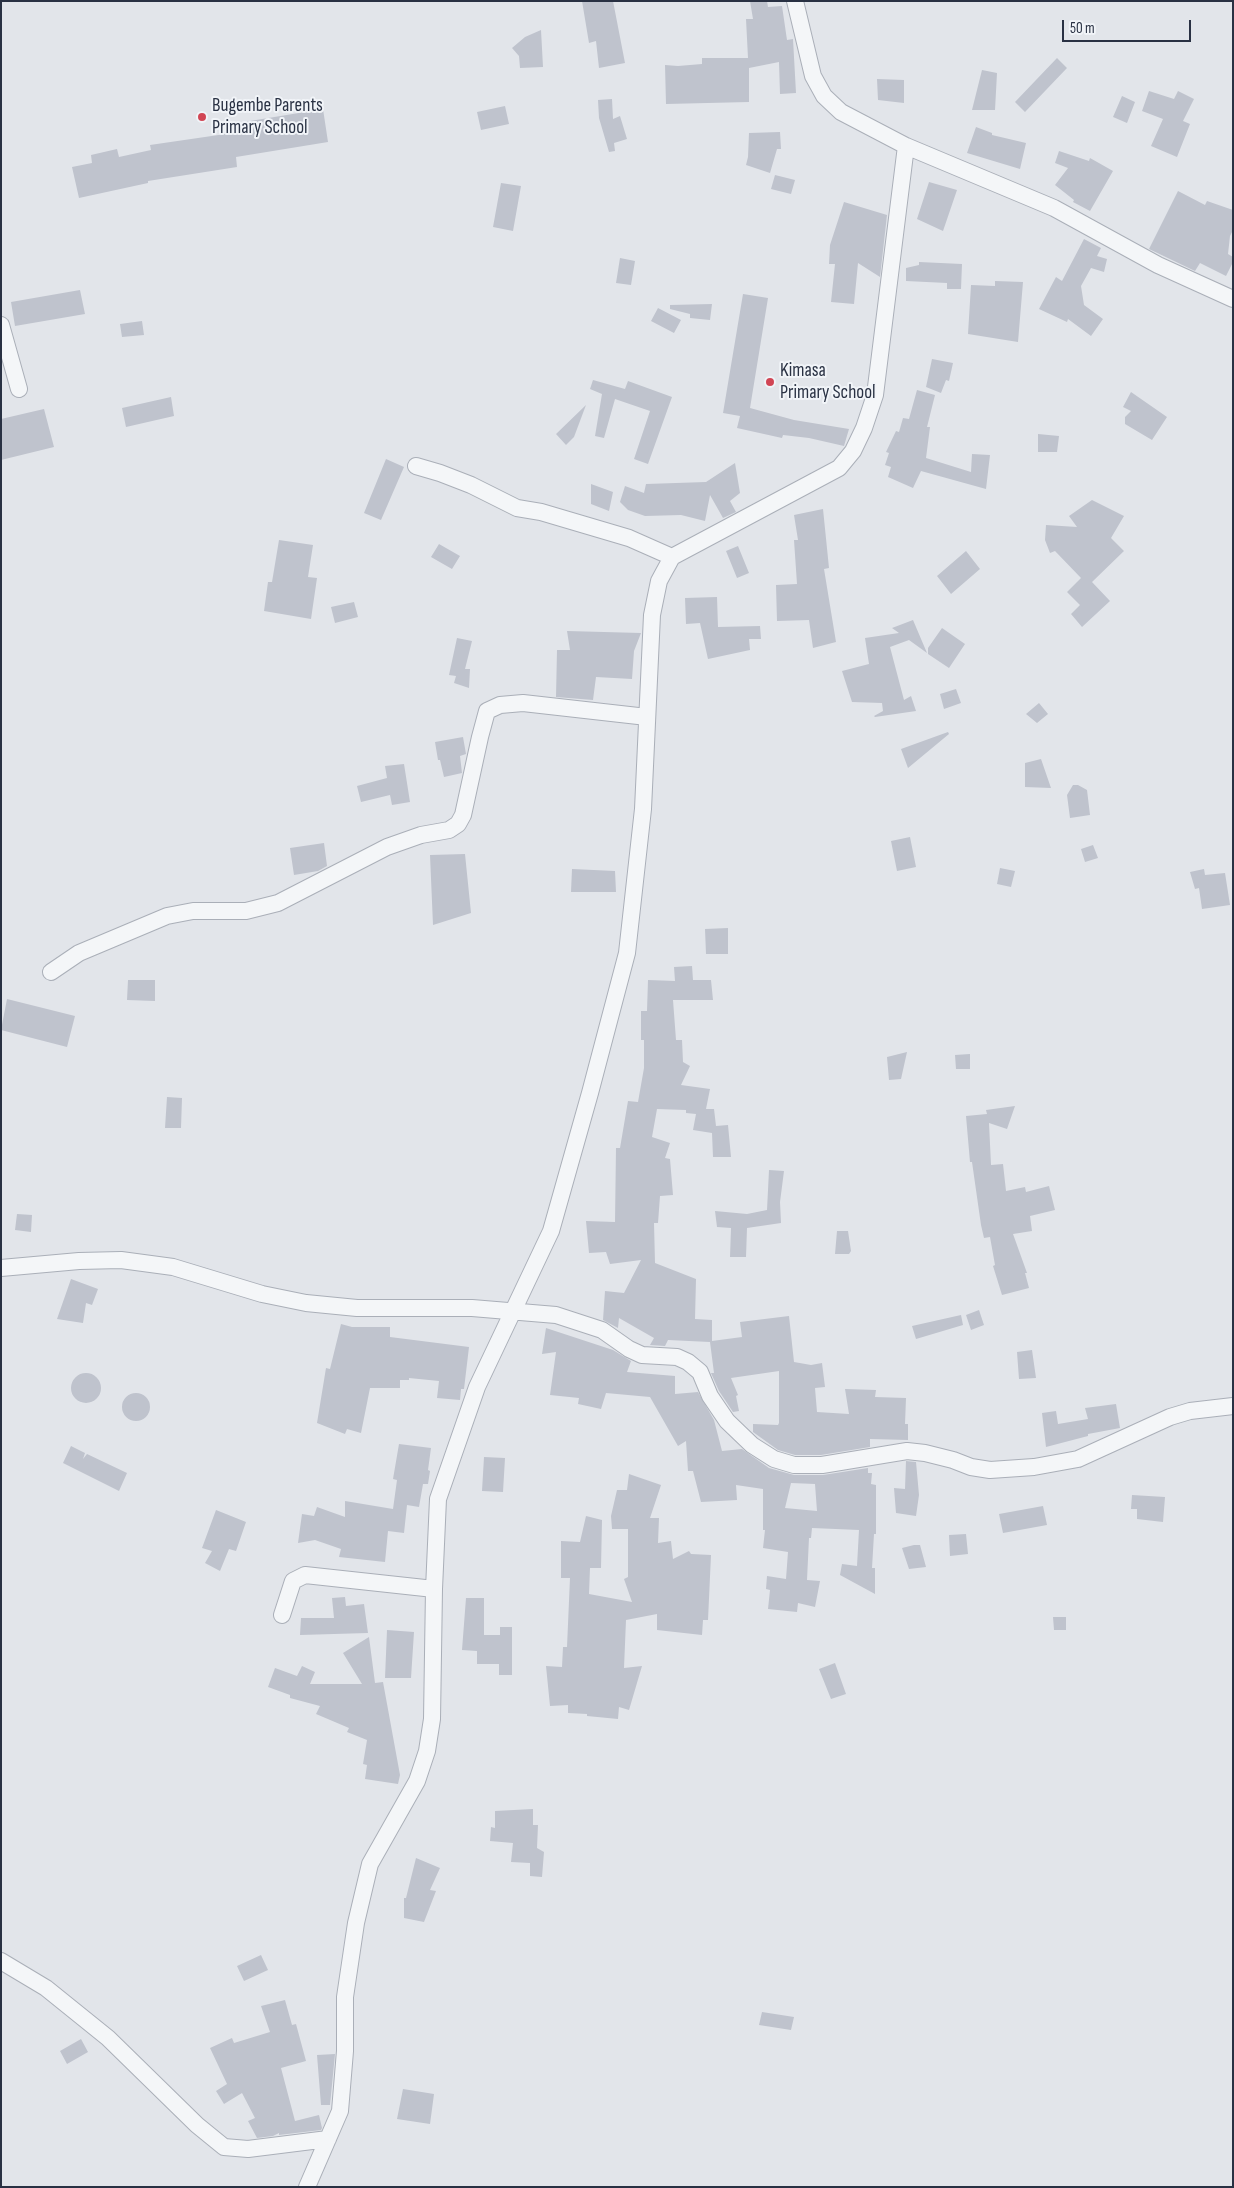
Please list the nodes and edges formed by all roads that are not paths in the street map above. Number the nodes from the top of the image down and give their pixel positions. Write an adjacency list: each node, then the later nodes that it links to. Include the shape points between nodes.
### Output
1 (795, 1): 2 (street, via 813,76 824,96 841,112)
2 (906, 146): 3 (street, via 1054,208 1158,266); 7 (street, via 876,396 852,451 839,468)
3 (1233, 299)
4 (1, 325): 5 (street)
5 (19, 389)
6 (416, 466): 7 (street, via 440,472 517,508 629,538)
7 (672, 557): 8 (street, via 659,582 652,615)
8 (647, 717): 9 (street, via 523,704 500,705 487,710 463,815 449,830 420,835 387,847 278,902 246,911 193,911 167,916 80,953); 11 (street, via 643,809 626,953 551,1231)
9 (51, 972)
10 (1, 1268): 11 (street, via 121,1260 173,1267 262,1294 306,1303 357,1308 472,1308)
11 (514, 1312): 12 (street, via 556,1315 602,1330 642,1355 677,1357 688,1362 700,1372 710,1396 727,1421 752,1445 774,1459 794,1465 822,1465 907,1451 953,1460 971,1468 1034,1467 1078,1460 1170,1417); 13 (street, via 477,1386 438,1499)
12 (1233, 1406)
13 (434, 1590): 14 (street, via 305,1575 293,1581); 16 (street, via 432,1719 427,1751 417,1781 370,1864 356,1923 345,1997 340,2111)
14 (282, 1615)
15 (1, 1960): 16 (street, via 46,1988 108,2038 197,2125 224,2146 248,2149)
16 (328, 2139): 17 (street)
17 (307, 2187)

